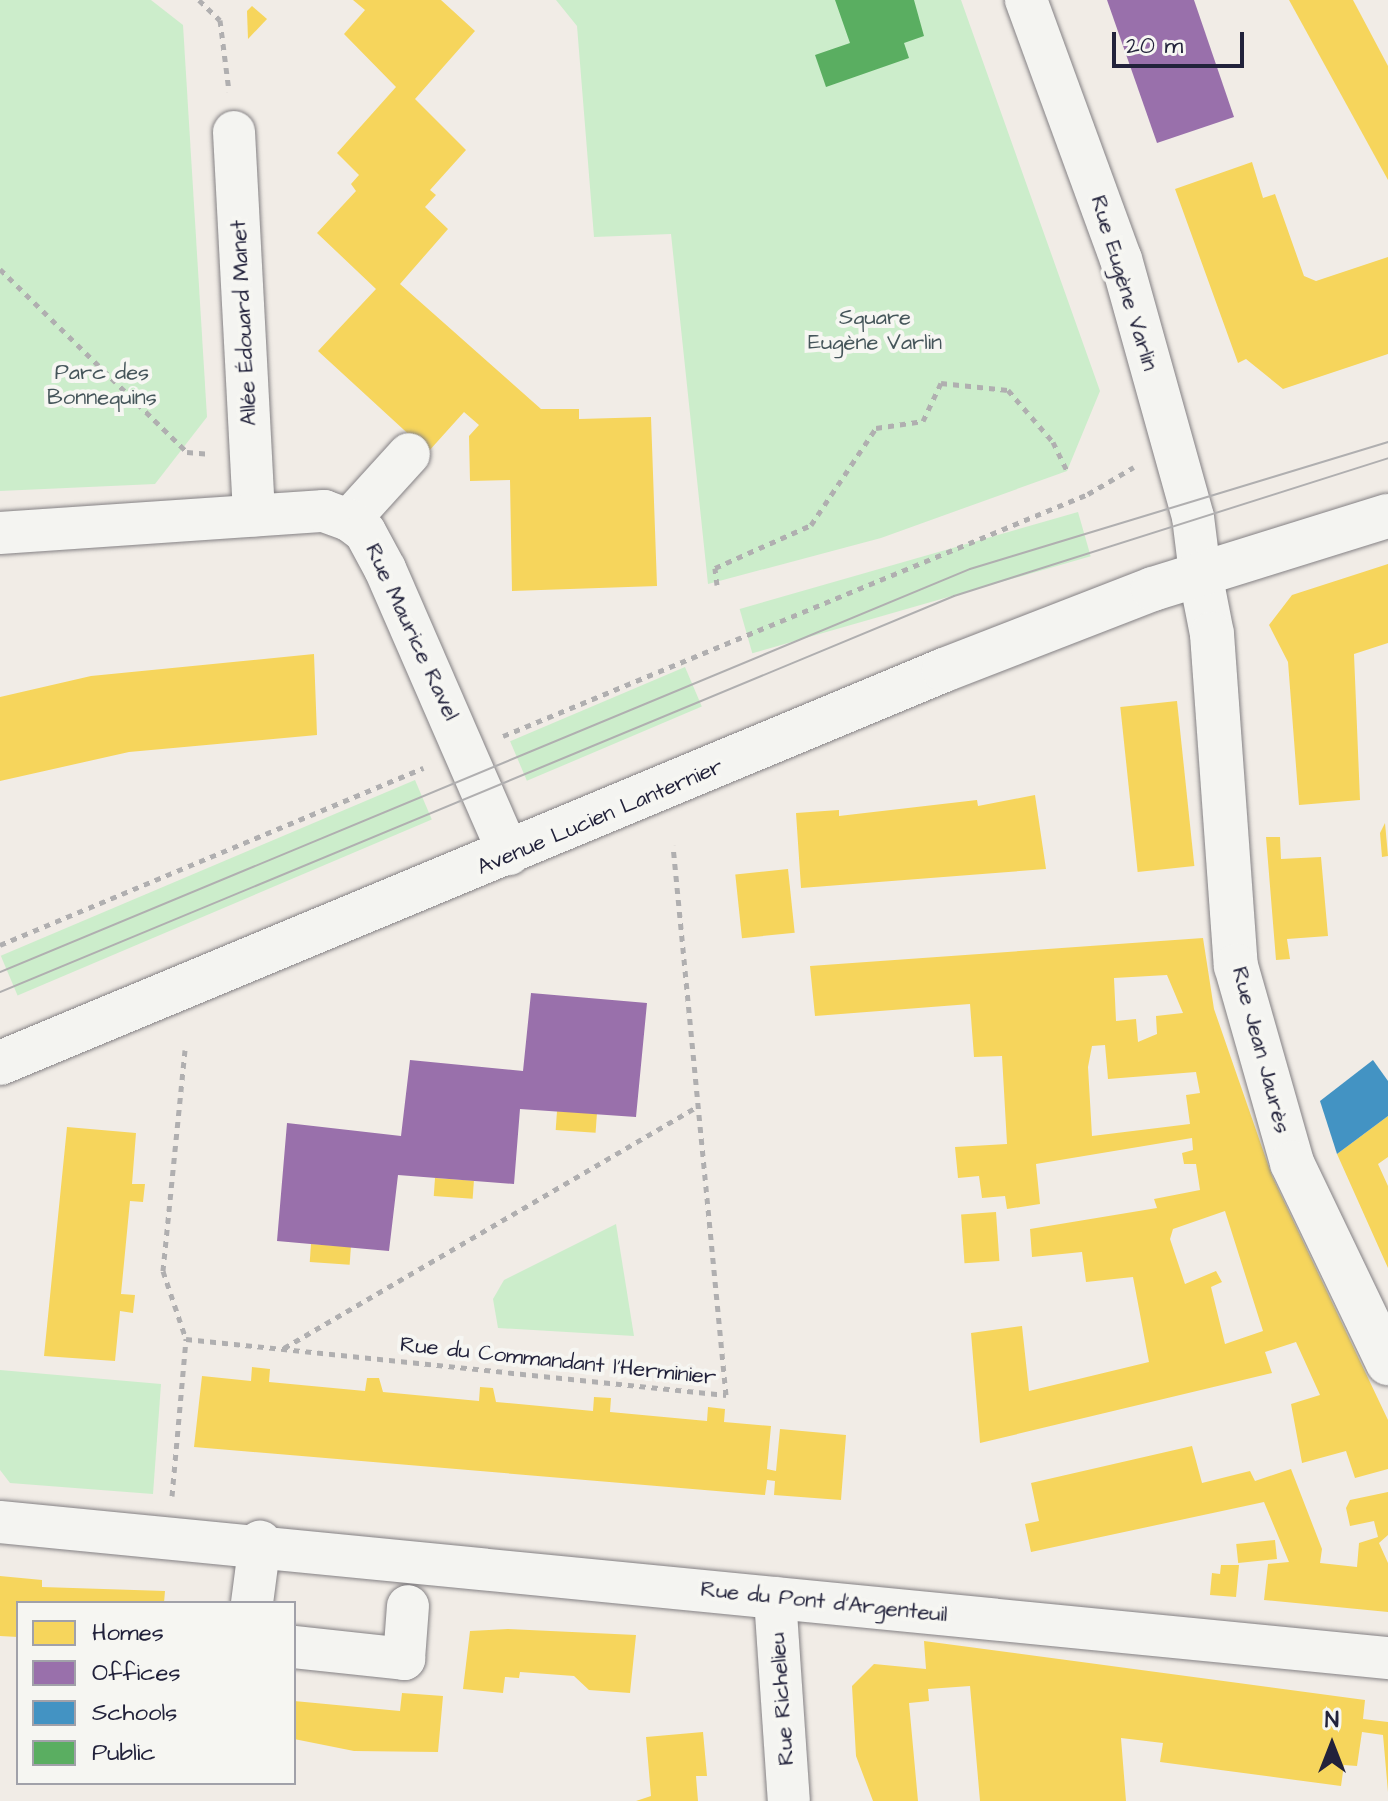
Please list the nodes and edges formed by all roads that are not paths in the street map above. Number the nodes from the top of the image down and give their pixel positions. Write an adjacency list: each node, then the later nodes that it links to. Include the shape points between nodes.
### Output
1 (1026, 0): 8 (street, Rue Eugène Varlin, via 1121,259 1193,517)
2 (234, 132): 4 (street, Allée Édouard Manet)
3 (409, 454): 6 (street)
4 (254, 515): 6 (street, Rue Maurice Ravel, via 324,511); 7 (street, Rue Maurice Ravel)
5 (1388, 516): 8 (main road, Avenue Lucien Lanternier)
6 (349, 520): 9 (street, Rue Maurice Ravel, via 365,532 385,569)
7 (0, 533)
8 (1200, 573): 9 (main road, Avenue Lucien Lanternier, via 944,670); 11 (main road, Rue Jean Jaurès, via 1212,634 1236,966 1292,1163)
9 (509, 854): 10 (main road, Avenue Lucien Lanternier)
10 (0, 1063)
11 (1384, 1343)
12 (0, 1522): 13 (street, Rue du Pont d'Argenteuil)
13 (260, 1542): 14 (street, Rue du Pont d'Argenteuil); 15 (street)
14 (775, 1598): 18 (street, Rue du Pont d'Argenteuil); 19 (street, Rue Richelieu)
15 (252, 1601)
16 (408, 1606): 17 (street, via 404,1659)
17 (296, 1647)
18 (1388, 1658)
19 (789, 1801)

